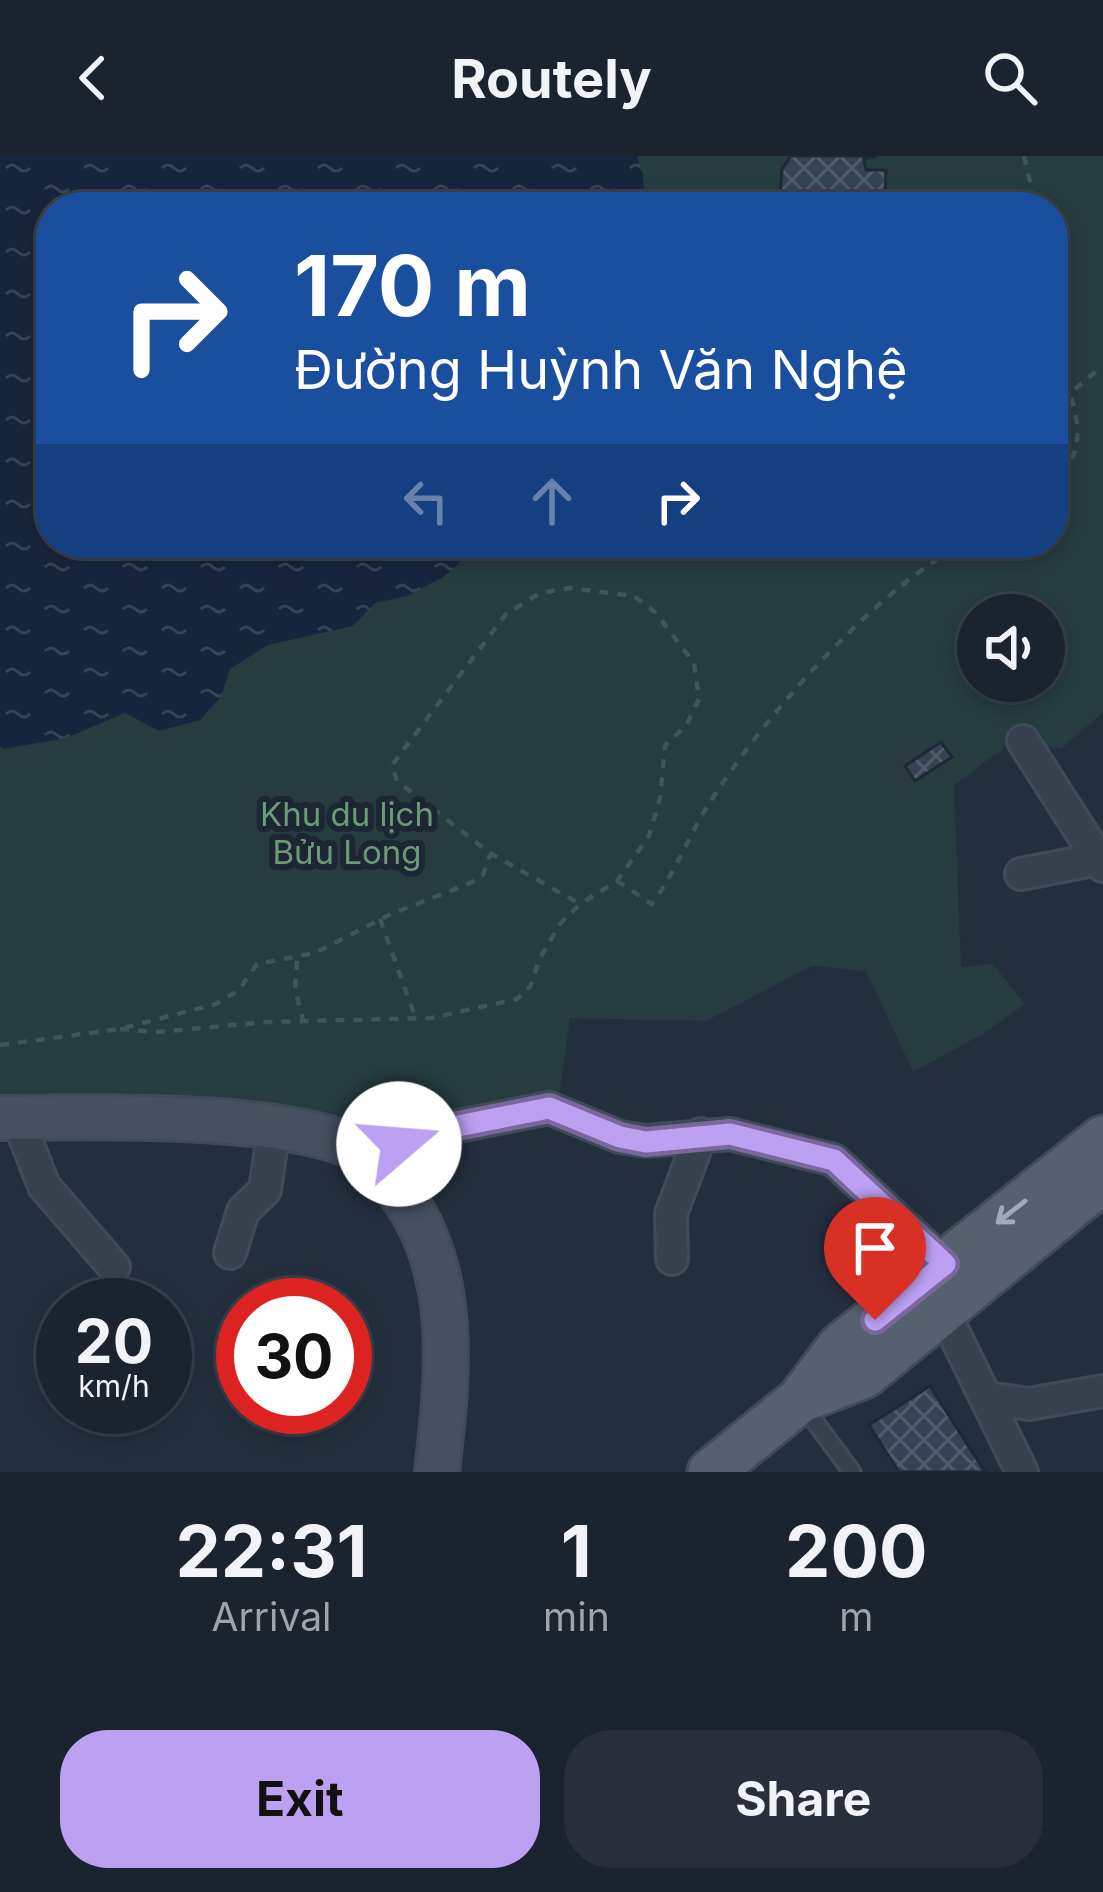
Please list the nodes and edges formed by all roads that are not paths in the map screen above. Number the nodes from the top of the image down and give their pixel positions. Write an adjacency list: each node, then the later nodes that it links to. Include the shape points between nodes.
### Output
1 (1023, 741): 2 (street)
2 (1101, 862): 3 (street)
3 (1021, 874)
4 (8, 1118): 5 (main road); 13 (street, via 44,1186)
5 (274, 1128): 8 (main road); 10 (street, via 265,1190 243,1211)
6 (701, 1134): 8 (street, via 646,1142 549,1108 428,1132); 11 (street, via 670,1214); 12 (street, via 834,1160)
7 (1103, 1139): 12 (main road, one-way to 12)
8 (370, 1156): 19 (main road, via 425,1232 442,1291 446,1391)
9 (1103, 1180): 14 (main road)
10 (230, 1253)
11 (672, 1259)
12 (945, 1264): 17 (main road, via 840,1348)
13 (114, 1267)
14 (943, 1311): 16 (street); 17 (main road, via 864,1375)
15 (1103, 1391): 16 (street, via 1029,1404)
16 (986, 1398): 21 (street)
17 (800, 1400): 18 (main road); 20 (lane)
18 (732, 1465)
19 (437, 1472)
20 (852, 1472)
21 (1022, 1472)

